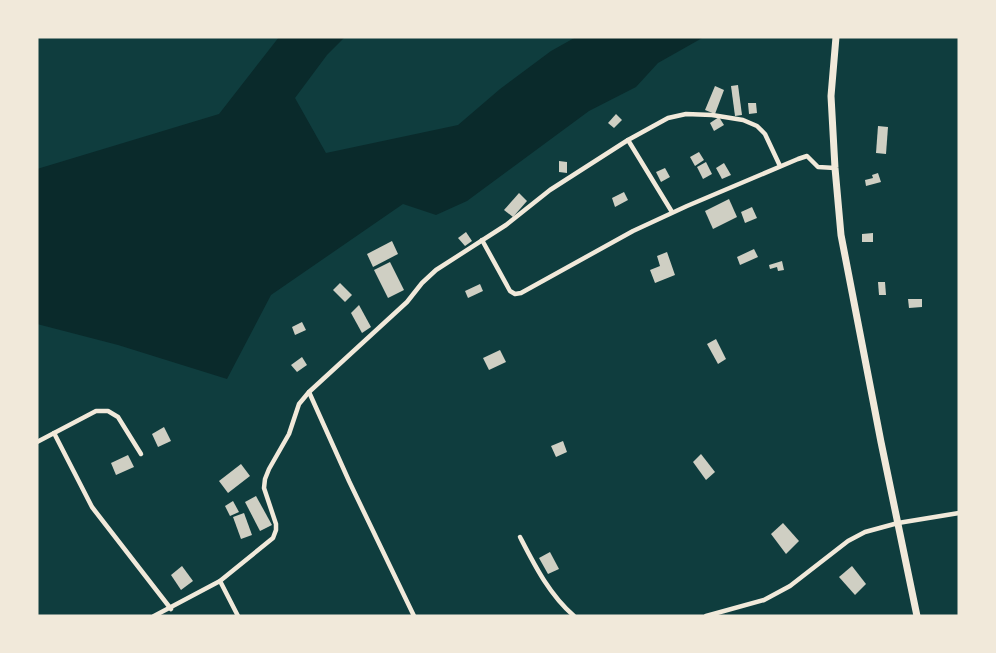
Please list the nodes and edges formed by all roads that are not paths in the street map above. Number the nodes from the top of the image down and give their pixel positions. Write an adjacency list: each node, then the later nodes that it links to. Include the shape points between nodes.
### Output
1 (836, 37): 4 (main road, via 831,96)
2 (628, 141): 3 (street, via 668,118 685,114 743,120 765,134); 5 (street); 6 (street)
3 (780, 166): 4 (street, via 807,156 818,167); 5 (street)
4 (835, 168): 12 (main road, via 841,234)
5 (672, 212): 6 (street, via 515,294)
6 (482, 240): 7 (street, via 436,270)
7 (309, 392): 14 (street, via 299,404 265,479 276,524 273,538); 18 (street)
8 (54, 433): 9 (street); 10 (street, via 96,411 108,411 118,417); 15 (street, via 92,507)
9 (37, 442)
10 (141, 454)
11 (959, 512): 12 (street)
12 (898, 523): 20 (street, via 865,532 764,600); 21 (main road)
13 (520, 537): 19 (street, via 541,577)
14 (220, 580): 15 (street); 17 (street)
15 (171, 609): 16 (street)
16 (155, 616)
17 (238, 616)
18 (414, 616)
19 (574, 616)
20 (706, 616)
21 (917, 616)

